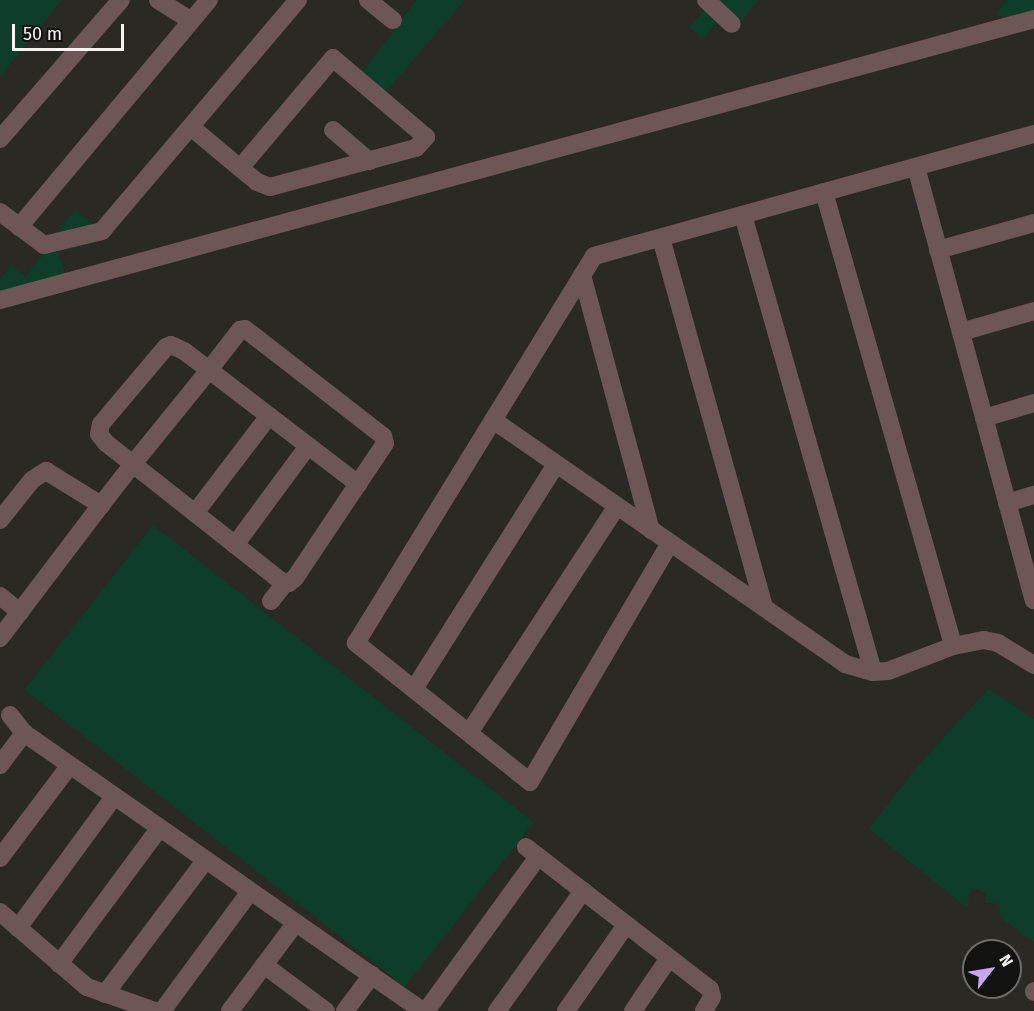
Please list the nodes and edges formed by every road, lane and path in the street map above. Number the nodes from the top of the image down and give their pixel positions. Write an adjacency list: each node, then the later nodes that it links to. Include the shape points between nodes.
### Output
1 (120, 0): 14 (street)
2 (158, 0): 9 (street)
3 (209, 0): 9 (street)
4 (298, 0): 11 (street)
5 (368, 0): 8 (street)
6 (706, 0): 10 (street)
7 (1034, 19): 26 (street)
8 (393, 20)
9 (191, 21): 22 (street)
10 (732, 24)
11 (191, 127): 17 (street); 22 (street, via 98,234 47,246)
12 (333, 130): 15 (street)
13 (1034, 134): 16 (street)
14 (0, 139)
15 (369, 161): 17 (street, via 270,187); 17 (street, via 416,148 426,136 335,54)
16 (915, 166): 18 (street); 24 (street)
17 (240, 168)
18 (824, 192): 20 (street); 57 (street)
19 (0, 212): 22 (street)
20 (743, 215): 23 (street); 59 (street)
21 (1034, 223): 24 (street)
22 (19, 227)
23 (661, 238): 25 (street, via 594,256); 54 (street)
24 (938, 250): 28 (street)
25 (582, 275): 33 (street); 46 (street)
26 (0, 300)
27 (1034, 311): 28 (street)
28 (961, 332): 32 (street)
29 (209, 370): 31 (street); 34 (street, via 240,330 245,329); 37 (street); 37 (street, via 178,346 166,347 100,424 102,439)
30 (1034, 404): 32 (street)
31 (269, 416): 35 (street); 45 (street)
32 (984, 418): 41 (street)
33 (493, 420): 38 (street); 60 (street, via 356,643)
34 (385, 438): 36 (street); 39 (street)
35 (308, 446): 39 (street); 48 (street)
36 (400, 449)
37 (134, 464): 42 (street); 45 (street)
38 (556, 464): 43 (street); 60 (street)
39 (358, 484): 50 (street, via 295,578)
40 (1034, 495): 41 (street)
41 (1007, 503): 49 (street)
42 (101, 505): 44 (street, via 50,471 38,474); 55 (street)
43 (616, 506): 46 (street); 63 (street)
44 (3, 509)
45 (195, 513): 48 (street)
46 (651, 530): 47 (street)
47 (670, 543): 54 (street); 63 (street, via 531,782)
48 (235, 545): 50 (street)
49 (1031, 580): 52 (street)
50 (285, 583): 53 (street)
51 (0, 596): 55 (street)
52 (1034, 600)
53 (271, 601)
54 (764, 608): 59 (street, via 845,664)
55 (20, 612): 56 (street)
56 (0, 639)
57 (953, 646): 58 (street, via 976,641 998,643); 59 (street, via 907,666)
58 (1034, 665)
59 (873, 672)
60 (414, 689): 63 (street)
61 (10, 716): 62 (street)
62 (24, 733): 64 (street); 65 (street)
63 (469, 733)
64 (0, 765)
65 (70, 765): 66 (street); 68 (street)
66 (114, 797): 67 (street); 75 (street)
67 (159, 829): 69 (street); 77 (street)
68 (0, 858)
69 (205, 861): 71 (street); 80 (street)
70 (583, 891): 74 (street); 87 (street, via 532,852); 88 (street)
71 (249, 893): 73 (street); 83 (street)
72 (0, 912): 75 (street)
73 (294, 925): 78 (street); 79 (street)
74 (626, 925): 76 (street); 89 (street)
75 (18, 928): 77 (street)
76 (669, 958): 81 (street, via 710,990); 90 (street)
77 (59, 964): 80 (street, via 87,987)
78 (264, 965): 84 (street); 85 (street)
79 (372, 975): 86 (street); 87 (street)
80 (105, 994): 82 (street)
81 (713, 1008)
82 (155, 1011)
83 (162, 1011)
84 (230, 1011)
85 (326, 1011)
86 (345, 1011)
87 (424, 1011)
88 (497, 1011)
89 (566, 1011)
90 (633, 1011)

